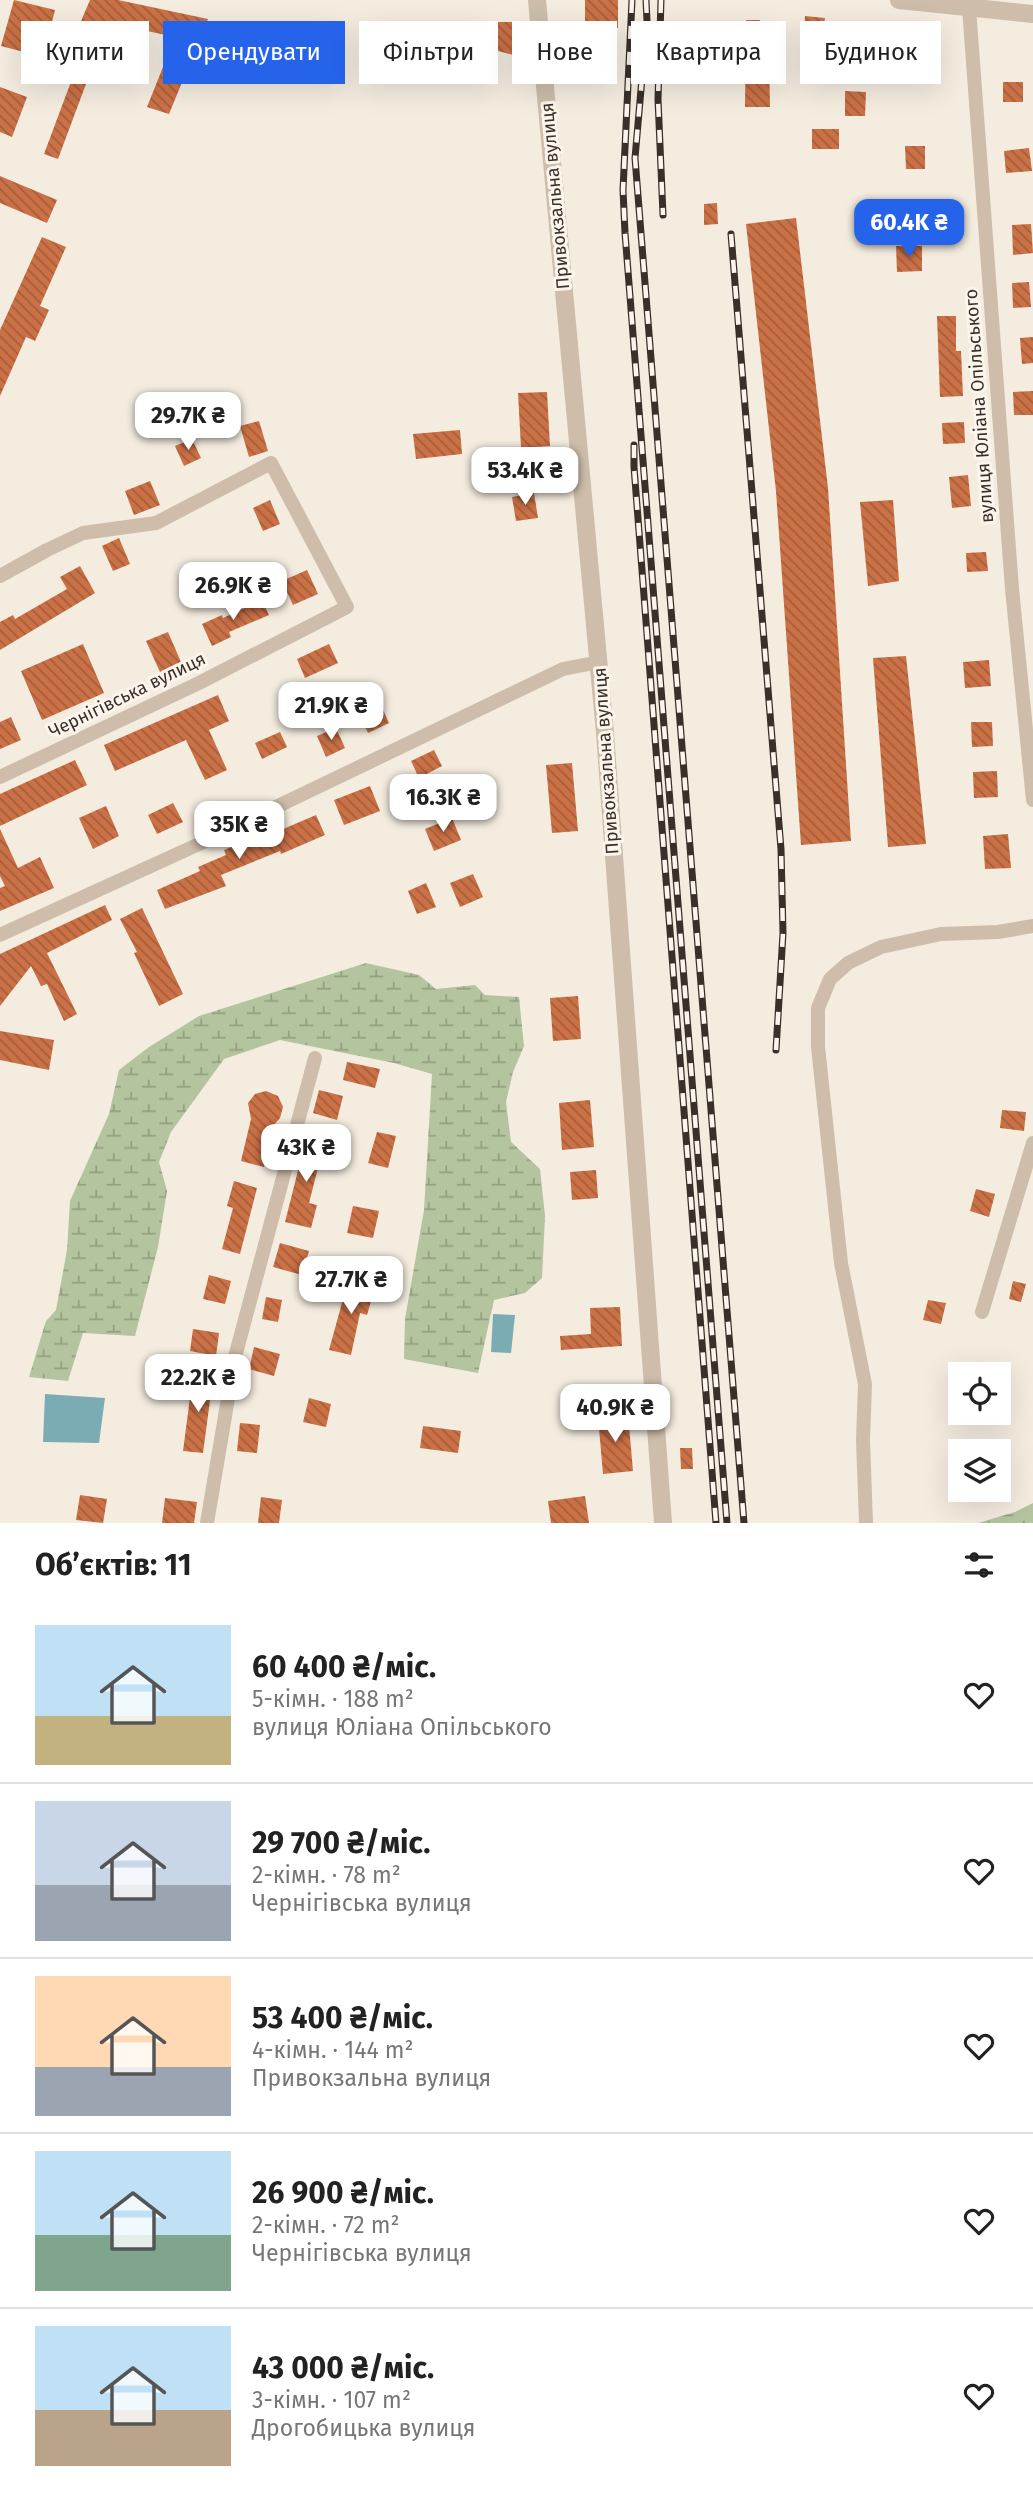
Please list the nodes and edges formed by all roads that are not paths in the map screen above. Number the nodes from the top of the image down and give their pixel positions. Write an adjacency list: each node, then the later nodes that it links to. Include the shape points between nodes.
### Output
1 (537, 0): 6 (street, Привокзальна вулиця)
2 (899, 0): 3 (street)
3 (969, 8): 4 (street); 8 (street, вулиця Юліана Опільського, via 1012,589)
4 (1033, 14)
5 (0, 576): 7 (street, Чернігівська вулиця, via 83,533 156,523 271,463 347,607)
6 (599, 662): 10 (street, via 563,669); 15 (street, Привокзальна вулиця)
7 (0, 777)
8 (1033, 800)
9 (1033, 926): 16 (street, via 941,934 881,947 848,963 830,979 818,1008 841,1264 865,1384)
10 (0, 935)
11 (314, 1058): 14 (street, via 235,1357)
12 (1033, 1143): 13 (street)
13 (982, 1312)
14 (207, 1523)
15 (663, 1523)
16 (866, 1523)

